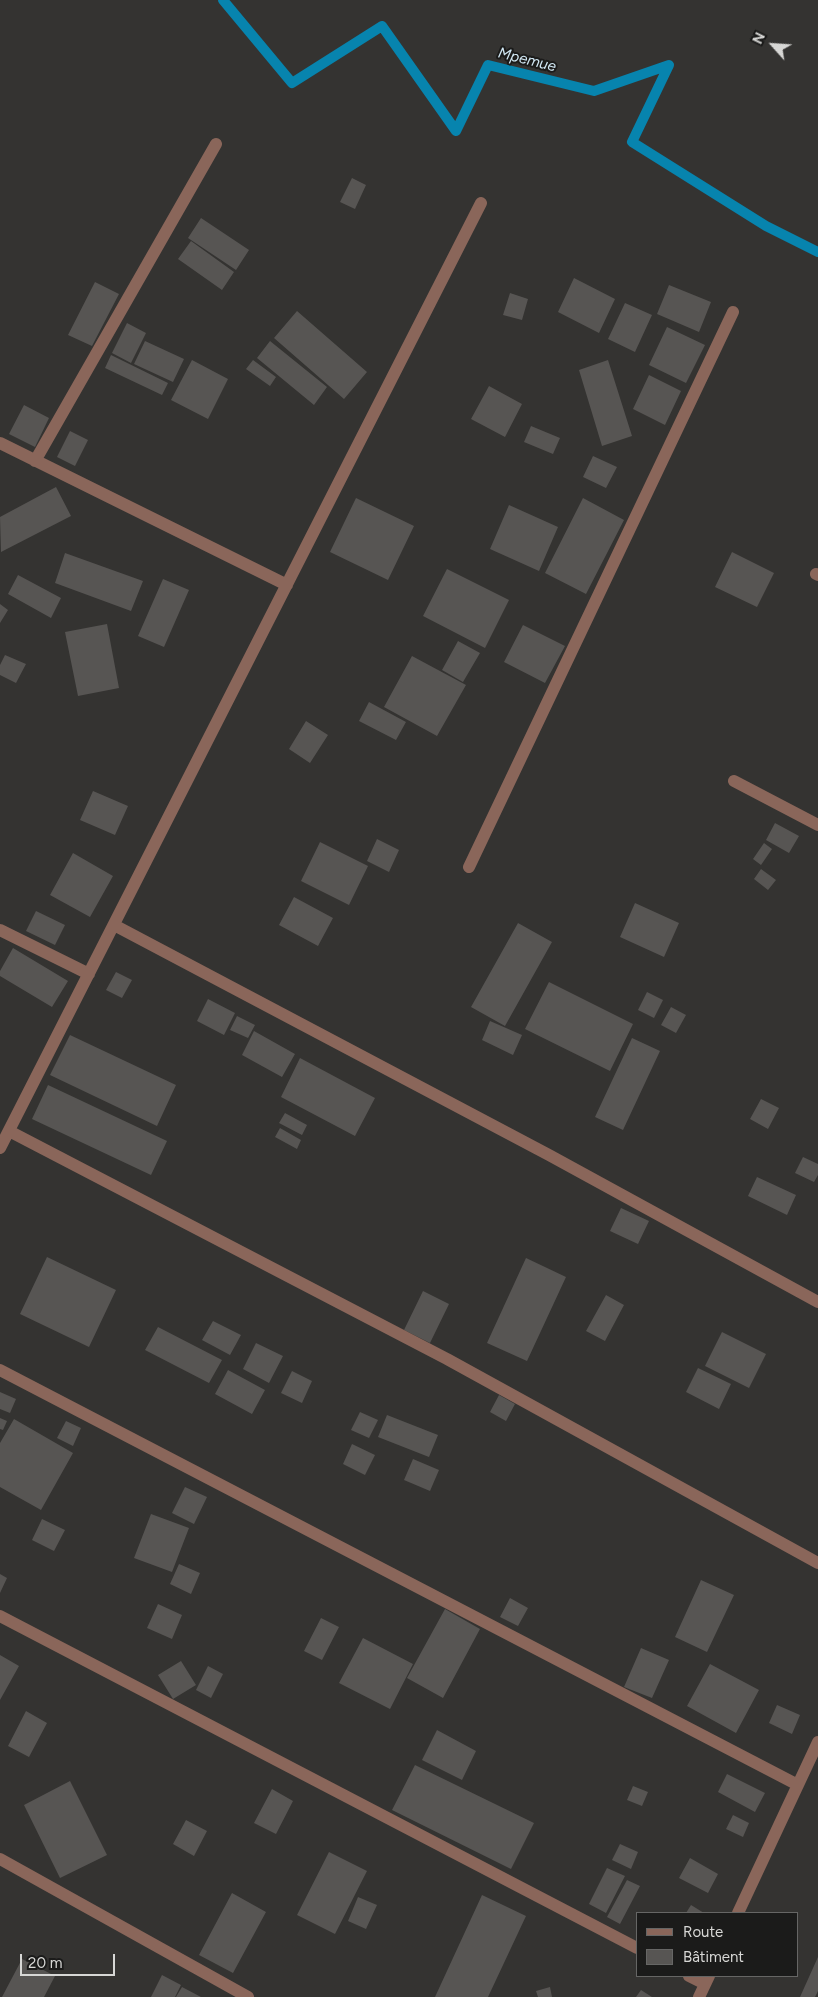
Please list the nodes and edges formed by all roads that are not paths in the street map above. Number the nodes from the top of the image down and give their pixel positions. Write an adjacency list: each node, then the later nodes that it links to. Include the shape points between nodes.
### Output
1 (216, 144): 5 (street)
2 (481, 203): 6 (street)
3 (733, 312): 9 (street)
4 (0, 443): 5 (street)
5 (35, 461): 6 (street)
6 (287, 585): 10 (street)
7 (734, 781): 8 (street)
8 (818, 825)
9 (469, 867)
10 (114, 925): 12 (street); 15 (street, via 549,1155)
11 (0, 930): 12 (street)
12 (89, 974): 13 (street)
13 (9, 1131): 14 (street); 17 (street, via 447,1359)
14 (0, 1148)
15 (818, 1302)
16 (0, 1370): 20 (street)
17 (818, 1563)
18 (0, 1616): 23 (street)
19 (818, 1742): 20 (street)
20 (798, 1785): 22 (street)
21 (0, 1859): 26 (street)
22 (738, 1912)
23 (636, 1947)
24 (694, 1977): 25 (street)
25 (707, 1980): 27 (street)
26 (248, 1997)
27 (699, 1997)

